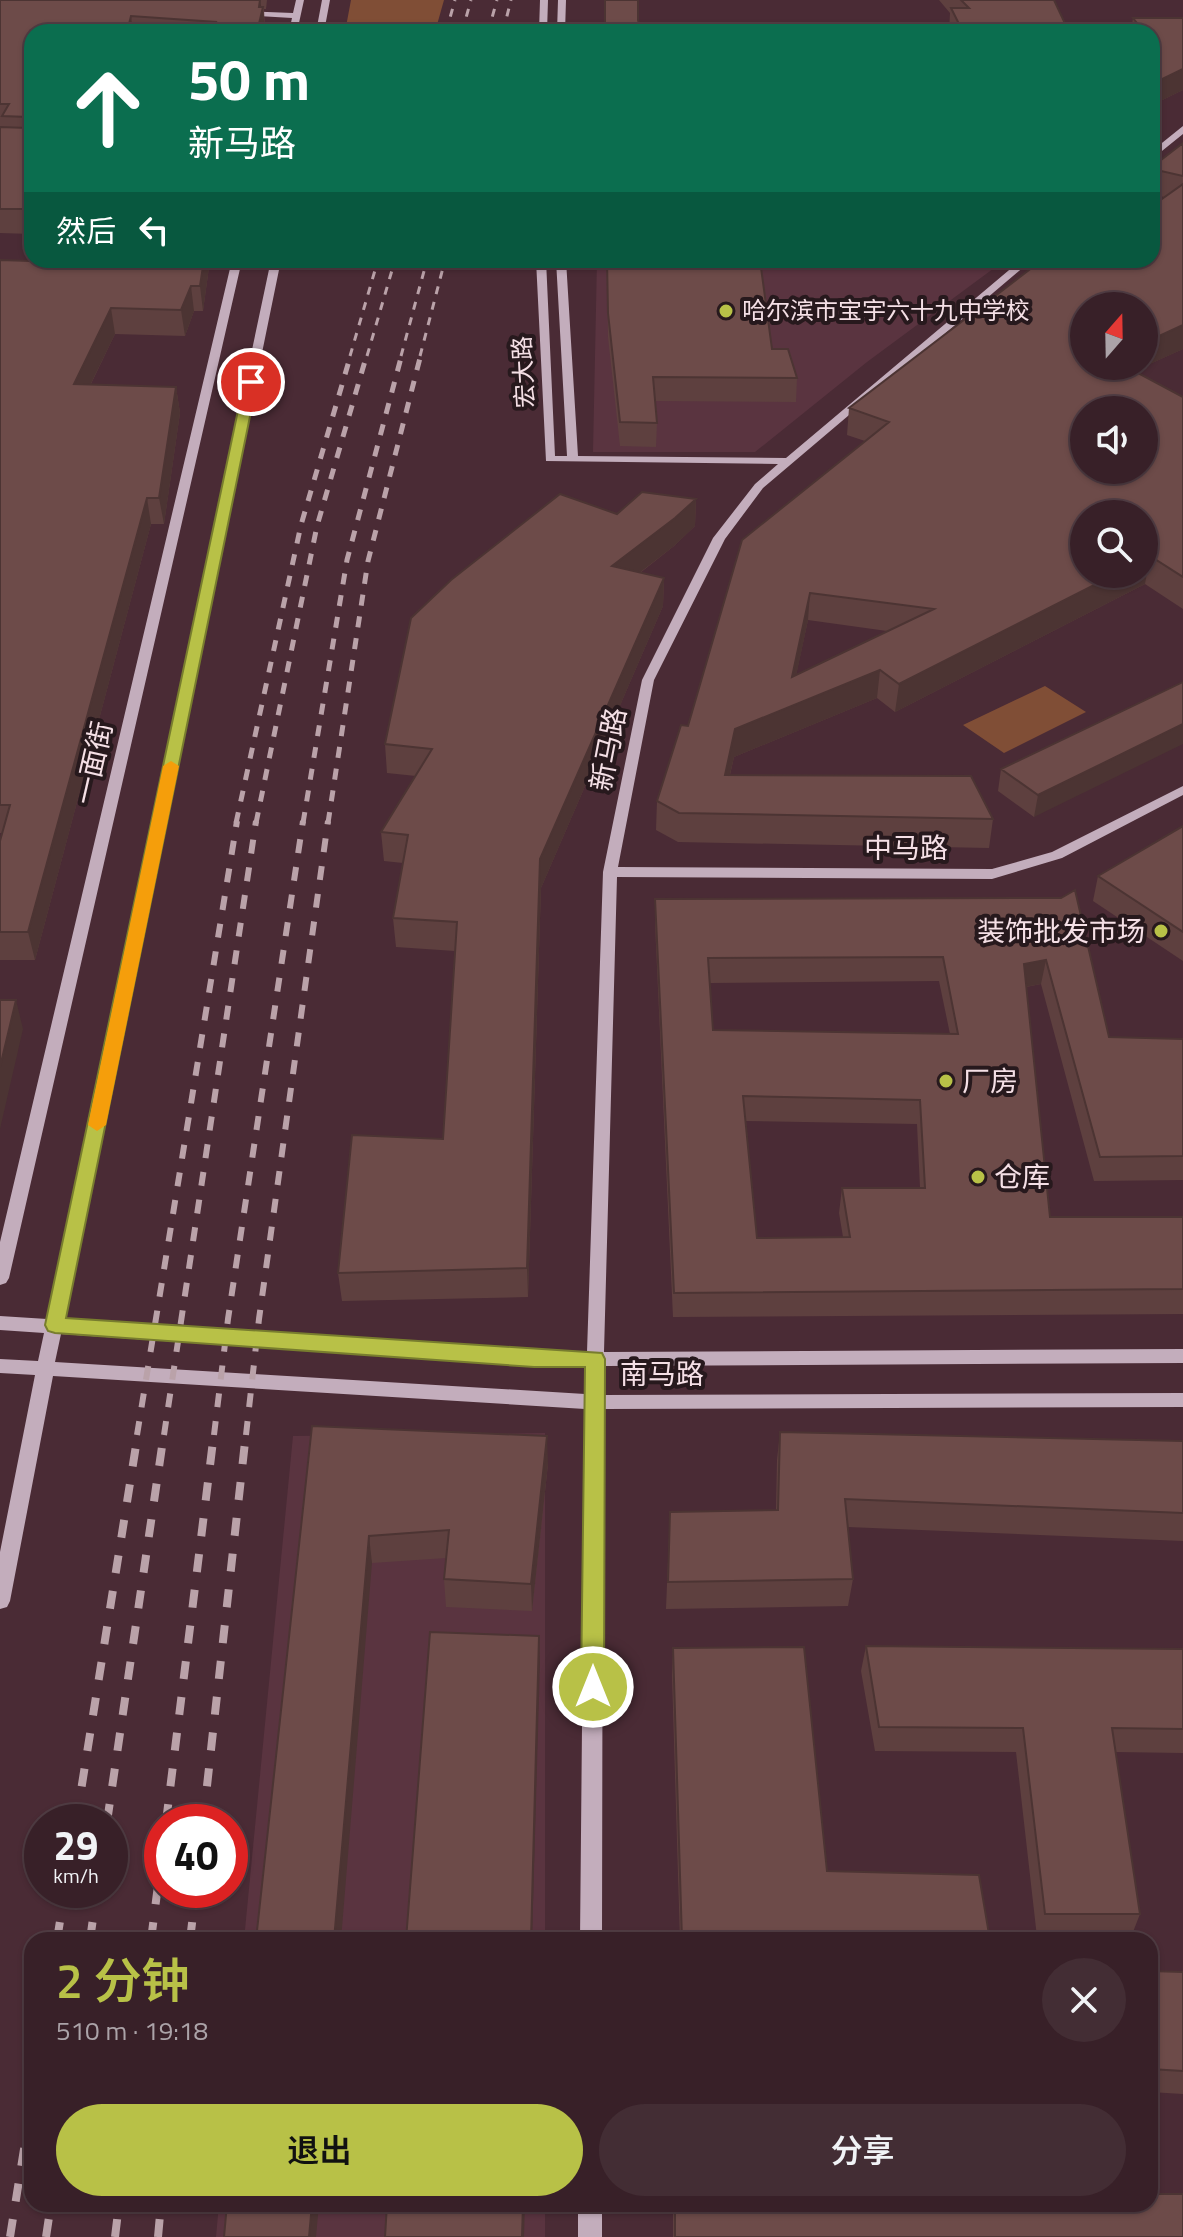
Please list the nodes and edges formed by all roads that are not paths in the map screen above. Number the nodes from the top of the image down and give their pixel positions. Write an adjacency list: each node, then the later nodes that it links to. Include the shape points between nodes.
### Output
1 (300, 0): 6 (main road)
2 (326, 0): 8 (main road)
3 (544, 0): 9 (main road)
4 (562, 0): 10 (main road)
5 (234, 13): 6 (main road)
6 (297, 16): 7 (main road)
7 (295, 24)
8 (322, 24)
9 (543, 24)
10 (561, 24)
11 (1183, 129): 12 (main road)
12 (1160, 148)
13 (235, 268): 22 (main road, 一面街)
14 (274, 268): 24 (main road)
15 (541, 268): 18 (main road, 宏大路, via 550,459)
16 (561, 268): 18 (main road, 宏大路)
17 (1018, 268): 19 (main road, 新马路)
18 (573, 460): 19 (main road)
19 (789, 461): 21 (main road, 新马路, via 759,486 719,538 648,680)
20 (1183, 790): 21 (main road, 中马路, via 1057,855 992,874)
21 (610, 872): 26 (main road, 新马路)
22 (0, 1278)
23 (0, 1323): 24 (main road, 南马路)
24 (55, 1325): 26 (main road, 南马路); 28 (main road)
25 (1183, 1356): 26 (main road, 南马路)
26 (595, 1359): 30 (main road, 新马路)
27 (0, 1366): 28 (main road, 南马路)
28 (45, 1369): 30 (main road, 南马路); 31 (main road)
29 (1183, 1400): 30 (main road, 南马路)
30 (594, 1402): 32 (main road, 新马路)
31 (0, 1601)
32 (591, 1932)
33 (590, 2212): 34 (main road)
34 (590, 2237)

